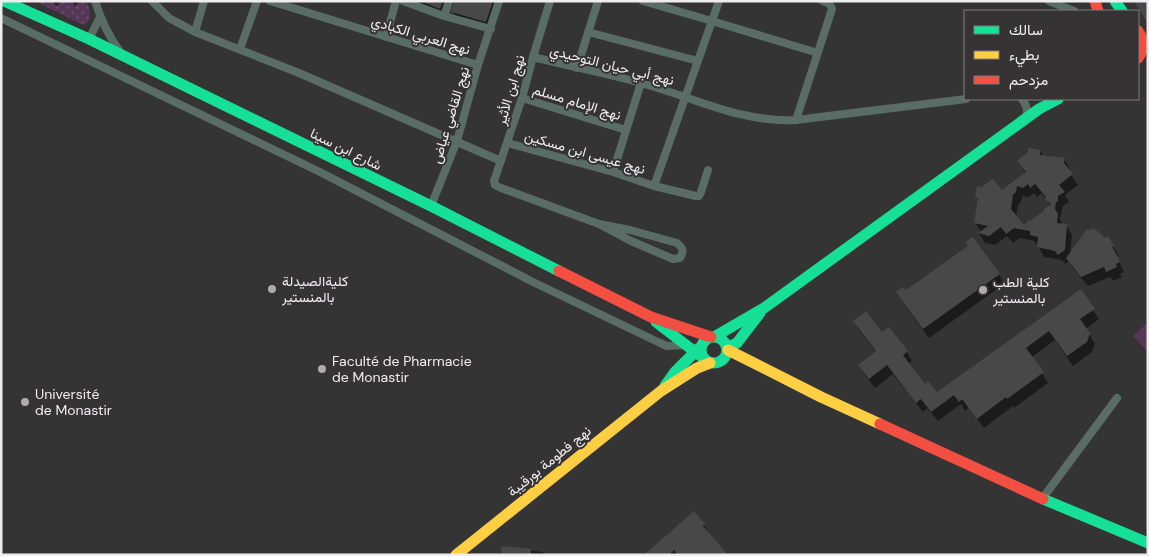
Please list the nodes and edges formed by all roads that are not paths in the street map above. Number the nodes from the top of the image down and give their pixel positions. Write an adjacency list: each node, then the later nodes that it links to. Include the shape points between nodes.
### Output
1 (4, 1): 19 (main road, شارع ابن سينا)
2 (15, 1): 19 (main road, شارع ابن سينا)
3 (95, 1): 23 (street)
4 (152, 1): 27 (street, via 169,18)
5 (204, 1): 27 (street)
6 (258, 1): 32 (street)
7 (270, 1): 21 (street, نهج العربي الكبادي)
8 (306, 1): 21 (street)
9 (396, 1): 30 (street)
10 (403, 1): 22 (street)
11 (449, 1): 22 (street)
12 (499, 1): 26 (street, نهج القاضي عياض)
13 (550, 1): 36 (street, نهج ابن الأثير)
14 (598, 1): 28 (street)
15 (643, 1): 25 (street)
16 (719, 1): 25 (street)
17 (823, 1): 33 (street, via 832,9)
18 (1049, 1): 20 (street)
19 (26, 10): 31 (main road, شارع ابن سينا)
20 (1072, 10)
21 (303, 11): 30 (street, نهج العربي الكبادي)
22 (444, 16): 26 (street)
23 (100, 17): 31 (street); 35 (street)
24 (1, 18): 63 (street, via 320,172 533,282 658,342)
25 (712, 20): 33 (street); 37 (street)
26 (491, 29): 38 (street, نهج القاضي عياض)
27 (195, 32): 32 (street)
28 (588, 32): 37 (street); 39 (street)
29 (1139, 33): 34 (main road, via 1143,40)
30 (386, 37): 38 (street, نهج العربي الكبادي)
31 (89, 39): 35 (main road, شارع ابن سينا)
32 (240, 49): 51 (street)
33 (818, 53): 49 (street)
34 (1143, 55)
35 (124, 56): 57 (main road, شارع ابن سينا)
36 (532, 57): 39 (street, نهج أبي حيان التوحيدي); 42 (street, نهج ابن الأثير)
37 (698, 62): 41 (street)
38 (478, 65): 51 (street, نهج القاضي عياض)
39 (577, 68): 40 (street, نهج أبي حيان التوحيدي)
40 (641, 83): 41 (street, نهج أبي حيان التوحيدي); 50 (street)
41 (686, 97): 49 (street, نهج أبي حيان التوحيدي, via 748,116); 56 (street)
42 (522, 98): 50 (street, نهج الإمام مسلم); 52 (street, نهج ابن الأثير)
43 (964, 99): 49 (street, نهج أبي حيان التوحيدي)
44 (1023, 100): 48 (street, via 1028,111)
45 (1047, 100): 47 (main road)
46 (1056, 100): 47 (main road)
47 (1039, 109): 48 (main road)
48 (1026, 119): 59 (main road)
49 (796, 120)
50 (626, 130): 55 (street)
51 (457, 141): 53 (street); 57 (street, نهج القاضي عياض)
52 (508, 143): 53 (street, نهج ابن الأثير); 55 (street, نهج عيسى ابن مسكين)
53 (501, 161): 58 (street, نهج ابن الأثير, via 495,185)
54 (708, 170): 56 (street, نهج عيسى ابن مسكين, via 699,196)
55 (613, 172): 56 (street, نهج عيسى ابن مسكين)
56 (654, 186)
57 (431, 206): 60 (main road, شارع ابن سينا)
58 (599, 224): 58 (street, via 677,243 683,252 680,258 673,259)
59 (764, 308): 61 (main road); 62 (main road, via 737,343)
60 (652, 317): 61 (main road); 63 (main road, via 667,331)
61 (712, 337): 62 (main road, via 722,339); 63 (main road, via 706,339)
62 (728, 349): 63 (main road, via 727,355); 64 (main road)
63 (703, 354): 64 (main road); 65 (main road, نهج فطومة بورقيبة, via 675,372); 65 (main road, نهج فطومة بورقيبة, via 697,368)
64 (763, 369): 67 (main road)
65 (661, 391): 69 (main road, نهج فطومة بورقيبة)
66 (1117, 398): 67 (street)
67 (1042, 499): 68 (main road)
68 (1148, 543)
69 (456, 555)

